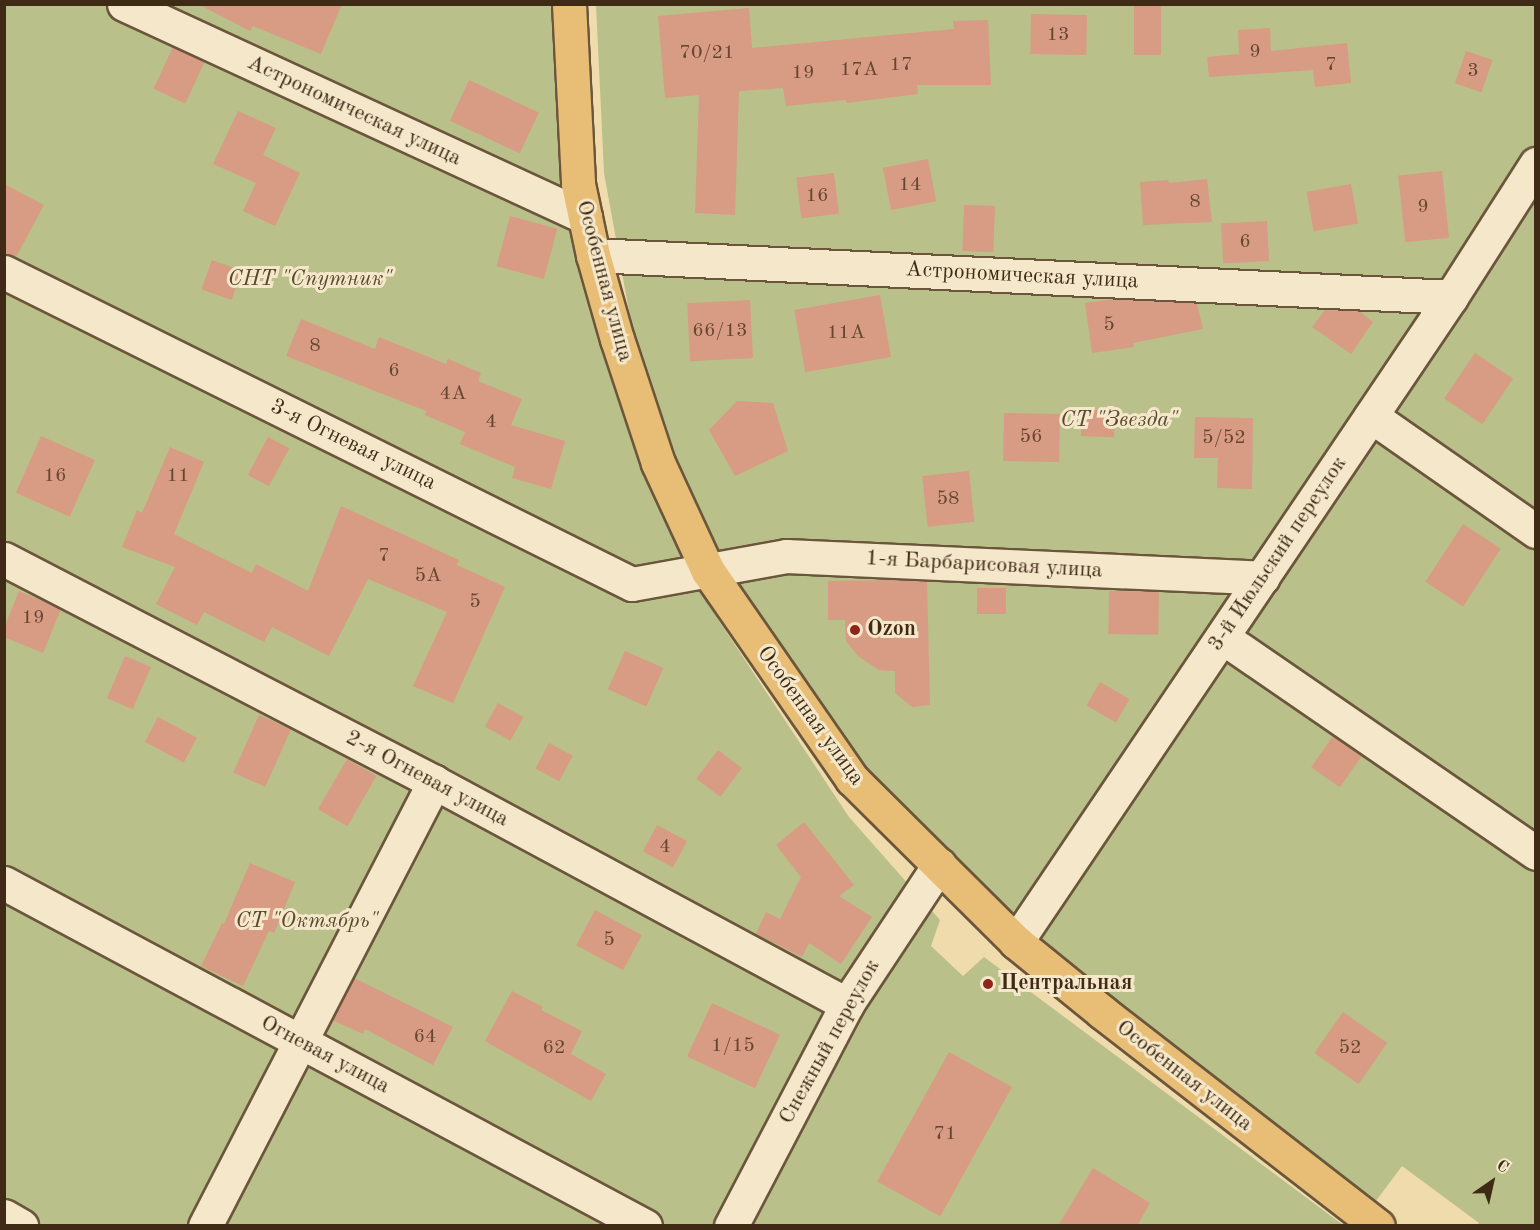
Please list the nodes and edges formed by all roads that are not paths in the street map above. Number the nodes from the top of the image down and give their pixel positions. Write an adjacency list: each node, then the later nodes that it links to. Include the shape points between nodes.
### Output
1 (124, 4): 4 (street, Астрономическая улица)
2 (569, 4): 4 (main road, Особенная улица, via 578,184)
3 (1536, 164): 7 (street, 3-й Июльский переулок)
4 (585, 217): 5 (main road, Особенная улица)
5 (593, 255): 7 (street, Астрономическая улица); 11 (main road, Особенная улица, via 658,463)
6 (4, 272): 11 (street, 3-я Огневая улица, via 632,584)
7 (1451, 297): 8 (street, 3-й Июльский переулок)
8 (1371, 416): 9 (street); 12 (street, 3-й Июльский переулок)
9 (1536, 531)
10 (4, 559): 14 (street, 2-я Огневая улица)
11 (708, 571): 12 (street, 1-я Барбарисовая улица, via 786,556); 16 (main road, Особенная улица, via 852,778)
12 (1262, 578): 13 (street, 3-й Июльский переулок)
13 (1222, 637): 15 (street); 18 (street, 3-й Июльский переулок)
14 (434, 782): 19 (street, 2-я Огневая улица); 20 (street)
15 (1536, 853)
16 (939, 865): 18 (main road, Особенная улица); 19 (street, Снежный переулок)
17 (4, 883): 20 (street, Огневая улица)
18 (1016, 942): 26 (main road, Особенная улица)
19 (847, 1004): 25 (street, Снежный переулок)
20 (299, 1041): 23 (street); 24 (street, Огневая улица)
21 (4, 1216): 22 (street)
22 (21, 1226)
23 (205, 1226)
24 (645, 1226)
25 (731, 1226)
26 (1378, 1226)

